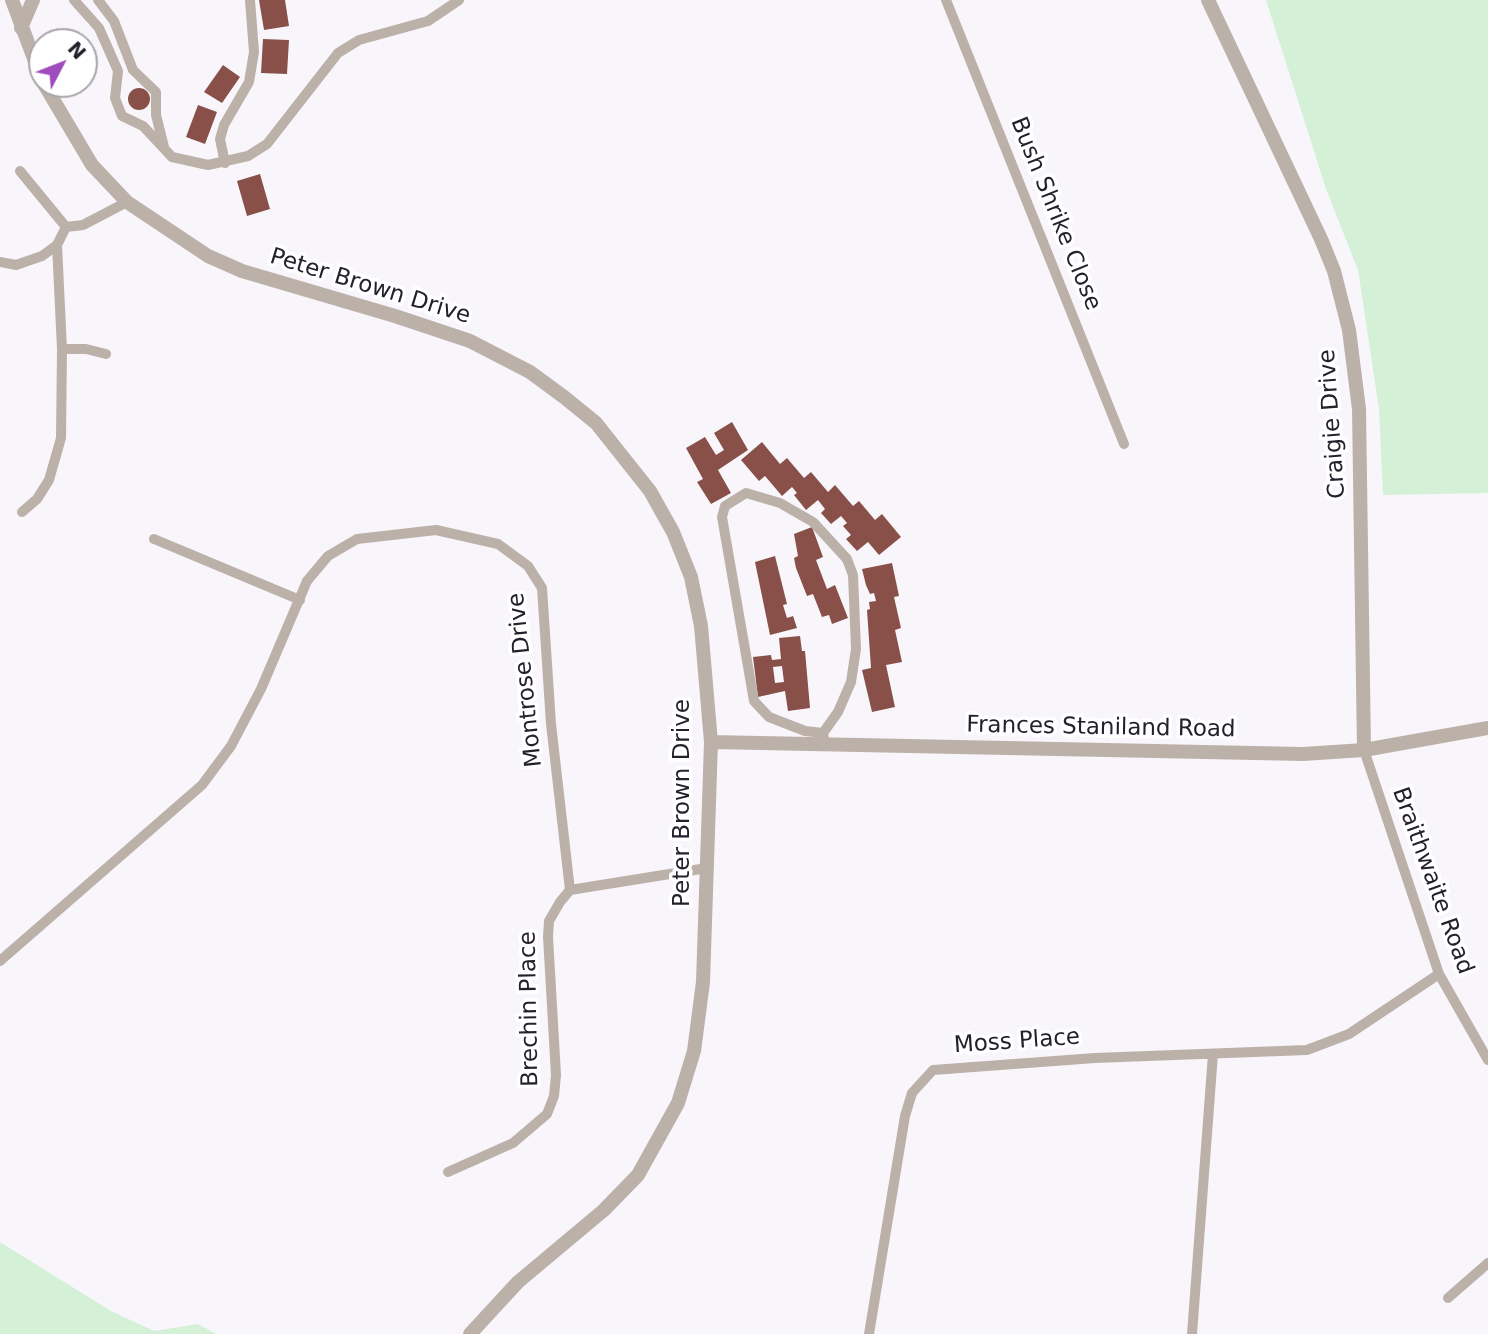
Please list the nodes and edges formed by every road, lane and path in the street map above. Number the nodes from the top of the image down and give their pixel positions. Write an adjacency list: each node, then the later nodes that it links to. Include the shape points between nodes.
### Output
1 (12, 0): 9 (street, Peter Brown Drive)
2 (33, 0): 9 (street)
3 (74, 0): 12 (street, via 99,28 118,71 115,99 119,111 127,120 144,125)
4 (98, 0): 12 (street, via 114,21 134,70 156,92)
5 (250, 0): 13 (street, via 254,52 249,82 220,139)
6 (459, 0): 13 (street, via 428,21 359,40 338,53 267,144)
7 (946, 0): 21 (street, Bush Shrike Close)
8 (1208, 0): 28 (street, Craigie Drive, via 1321,239 1349,330 1359,409)
9 (22, 28): 10 (street, Peter Brown Drive)
10 (28, 43)
11 (52, 98): 15 (street, Peter Brown Drive, via 92,165)
12 (164, 150): 13 (street, via 187,163)
13 (225, 163)
14 (20, 171): 16 (street)
15 (127, 202): 16 (street, via 83,225); 27 (street, Peter Brown Drive, via 208,256 242,271 470,341 530,372 596,423 650,491 691,578 701,626)
16 (66, 227): 17 (street)
17 (57, 244): 18 (street, via 42,256 16,265); 19 (street)
18 (0, 262)
19 (62, 349): 20 (street); 22 (street, via 58,452 37,499)
20 (106, 354)
21 (1124, 444)
22 (22, 512)
23 (154, 539): 24 (street)
24 (299, 600): 30 (street, Montrose Drive, via 316,567 340,546 357,539 436,530 498,544 528,566 542,588 551,724); 31 (street, Montrose Drive, via 249,712 211,775)
25 (1488, 728): 28 (street, Frances Staniland Road)
26 (824, 739): 26 (street, via 851,682 856,649 855,593 847,559 799,513 746,493 725,506 722,517 754,701 769,717); 27 (street, Frances Staniland Road); 28 (street, Frances Staniland Road, via 1303,754)
27 (711, 742): 29 (street, Peter Brown Drive)
28 (1364, 750): 32 (street, Braithwaite Road)
29 (707, 868): 30 (street); 38 (street, Peter Brown Drive, via 703,982 694,1051 678,1103 638,1175 518,1282)
30 (570, 890): 35 (street, Brechin Place, via 554,909 548,937 556,1075 547,1114 513,1143)
31 (0, 961)
32 (1439, 974): 33 (street, Moss Place, via 1333,1042 1277,1054); 34 (street, Braithwaite Road)
33 (1213, 1054): 39 (street, Moss Place, via 942,1068 925,1076 912,1093 905,1116); 40 (street)
34 (1488, 1060)
35 (448, 1172)
36 (1488, 1263): 37 (street)
37 (1448, 1298)
38 (470, 1334)
39 (869, 1334)
40 (1192, 1334)

